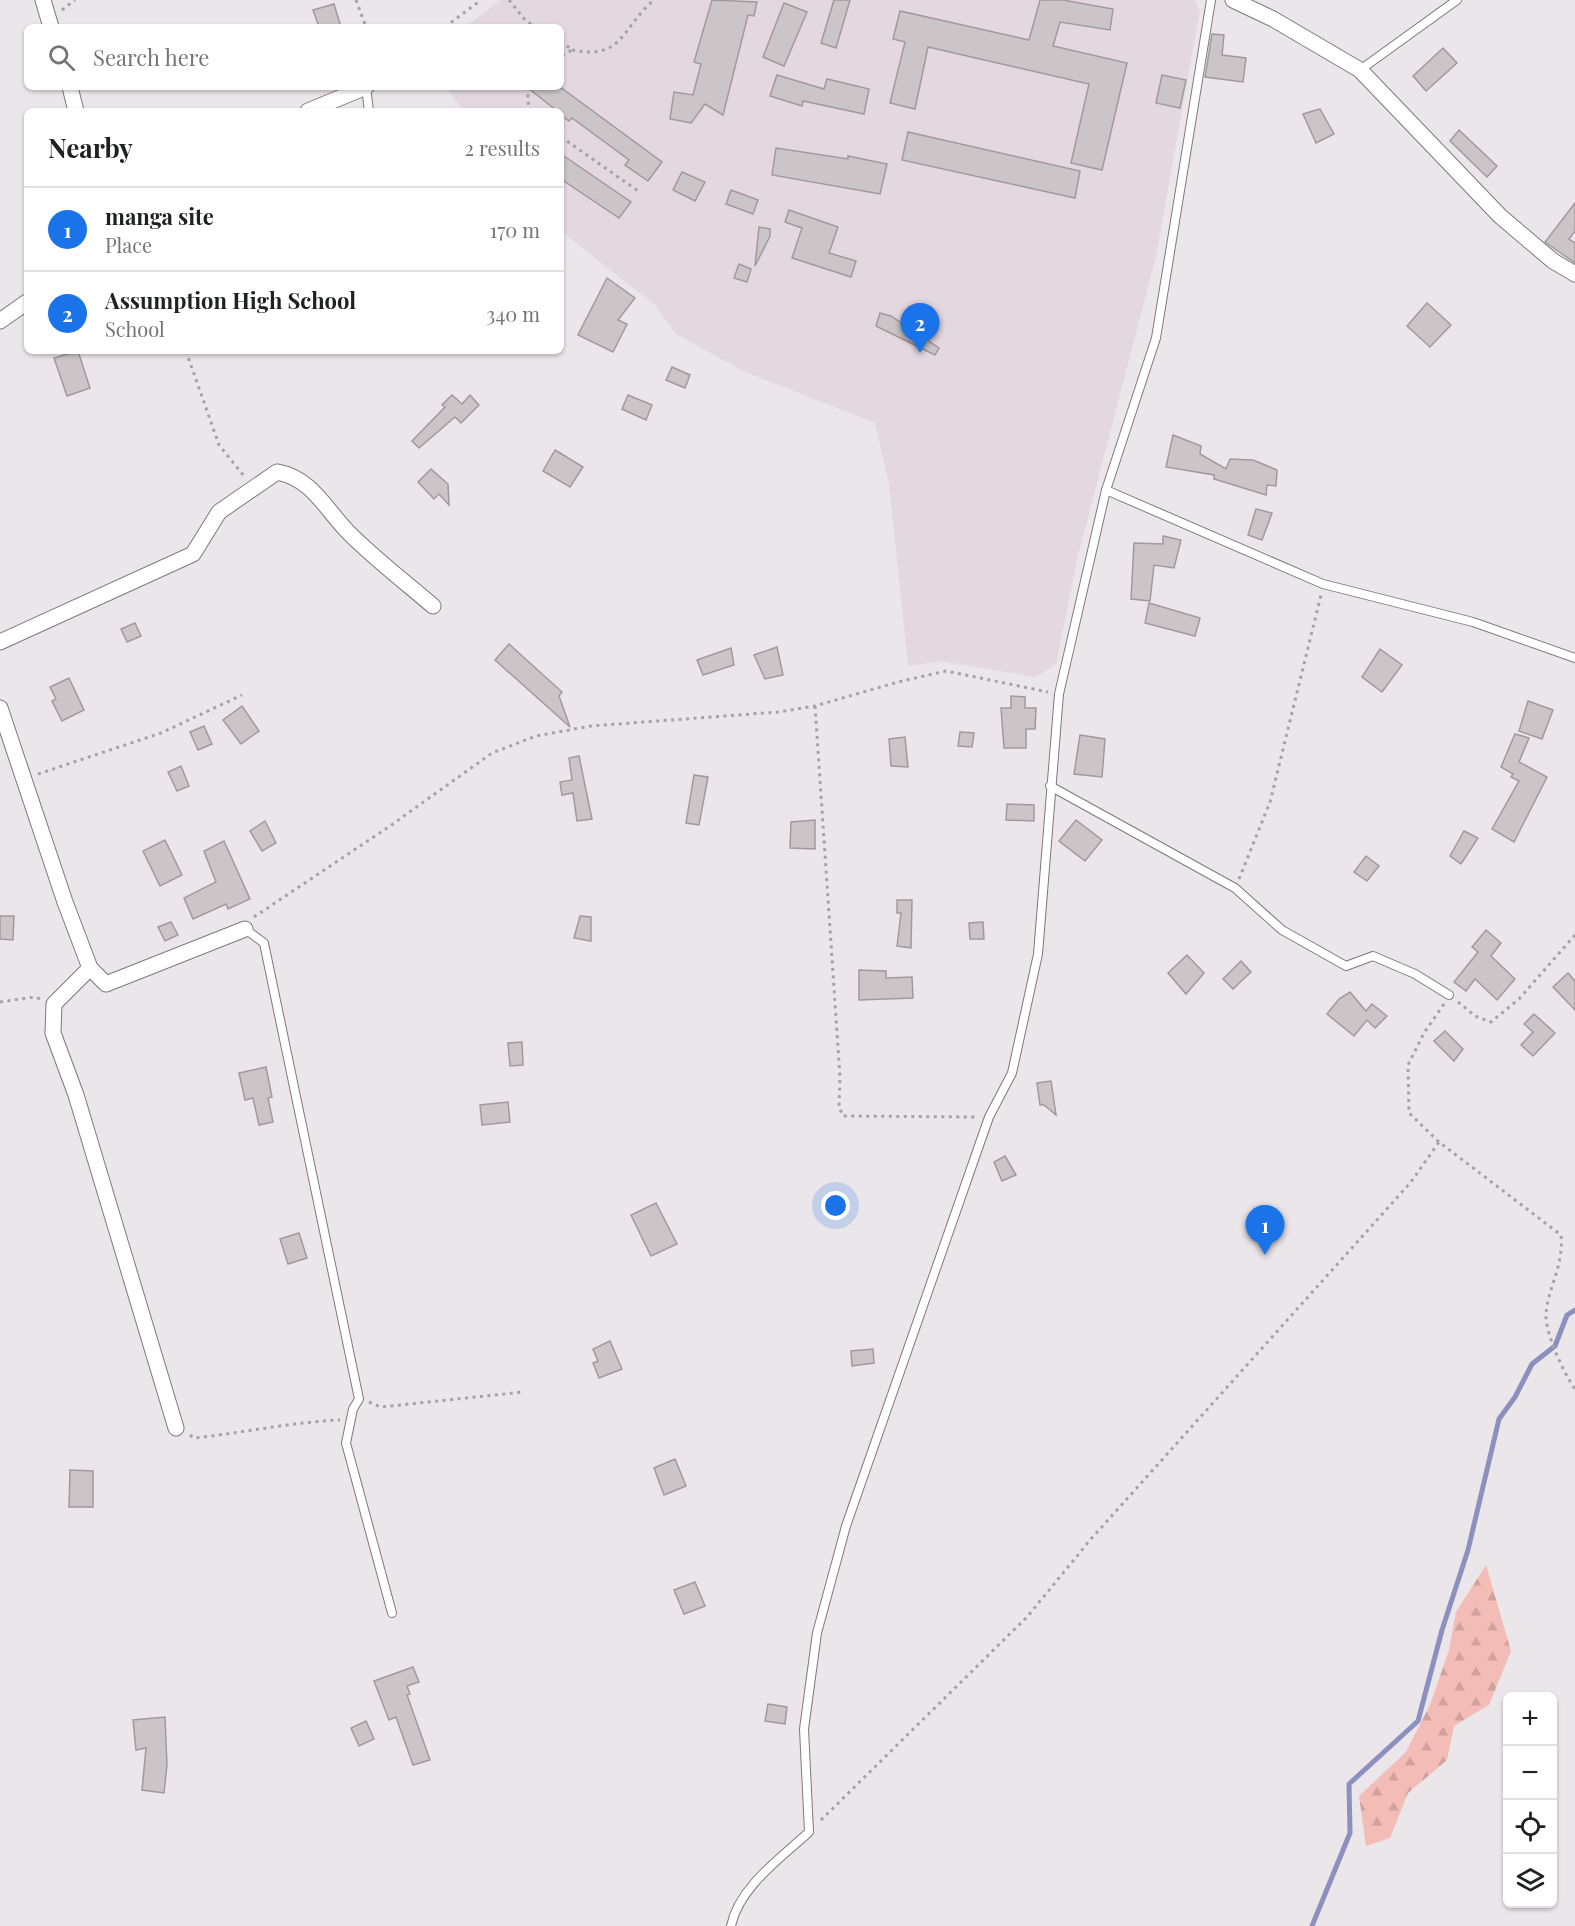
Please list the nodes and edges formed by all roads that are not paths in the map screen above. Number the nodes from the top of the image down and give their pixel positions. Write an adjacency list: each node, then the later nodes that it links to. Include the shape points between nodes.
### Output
1 (44, 0): 5 (street)
2 (1211, 0): 16 (lane, via 1156,338)
3 (1233, 0): 6 (street)
4 (1457, 0): 6 (lane)
5 (50, 24)
6 (1360, 70): 13 (street, via 1500,216 1553,261)
7 (71, 90): 10 (street)
8 (359, 90): 11 (street)
9 (366, 90): 12 (lane)
10 (75, 108)
11 (315, 108)
12 (369, 108)
13 (1575, 274)
14 (24, 304): 15 (street)
15 (0, 321)
16 (1106, 490): 19 (lane, via 1323,584 1473,622); 21 (lane, via 1059,694)
17 (432, 606): 18 (street, via 348,532 314,491 292,475 277,472 219,512 193,554)
18 (0, 642)
19 (1575, 658)
20 (0, 708): 23 (street)
21 (1050, 786): 24 (lane, via 1235,888 1282,930 1346,966 1373,956 1415,974); 27 (lane, via 1038,954 1012,1073 989,1117 846,1526 817,1633 804,1729 809,1832 758,1881 734,1913)
22 (245, 929): 23 (street, via 106,984); 26 (lane, via 264,943 359,1398 346,1443)
23 (90, 968): 25 (street, via 54,1004 53,1033 76,1095)
24 (1449, 995)
25 (176, 1428)
26 (392, 1613)
27 (731, 1926)

